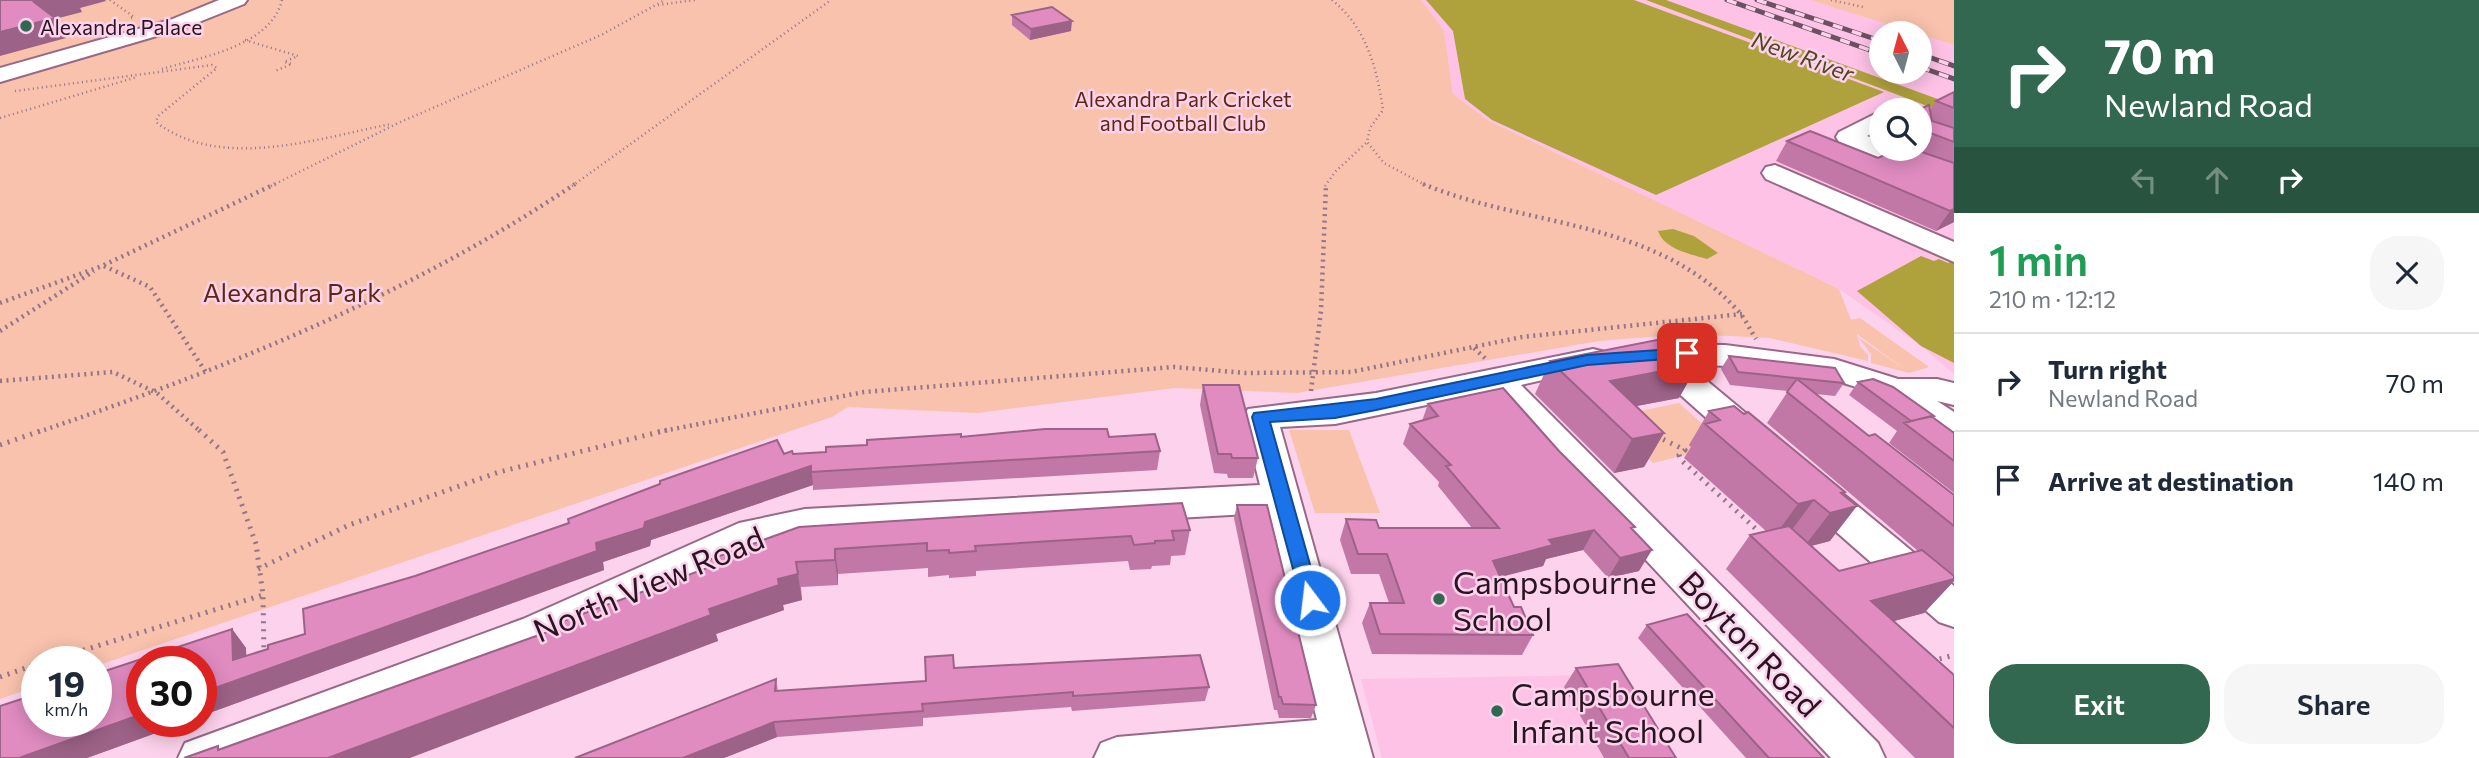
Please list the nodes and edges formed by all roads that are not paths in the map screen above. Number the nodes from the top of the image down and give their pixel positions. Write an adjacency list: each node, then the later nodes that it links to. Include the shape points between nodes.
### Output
1 (237, 0): 2 (street)
2 (7, 83)
3 (1869, 125): 4 (street, via 1848,137)
4 (1869, 145)
5 (1910, 161): 7 (street)
6 (1775, 173): 8 (street)
7 (1954, 178)
8 (1947, 242)
9 (1654, 354): 10 (street, via 1587,360); 11 (street, via 1725,355 1833,370); 13 (street)
10 (1495, 378): 12 (street, via 1376,405 1260,417); 17 (street, Boyton Road)
11 (1949, 408)
12 (1283, 498): 14 (street); 15 (street, North View Road, via 805,524 753,533 538,631)
13 (1954, 610)
14 (1348, 748): 16 (street)
15 (201, 758)
16 (1118, 758)
17 (1862, 758)

